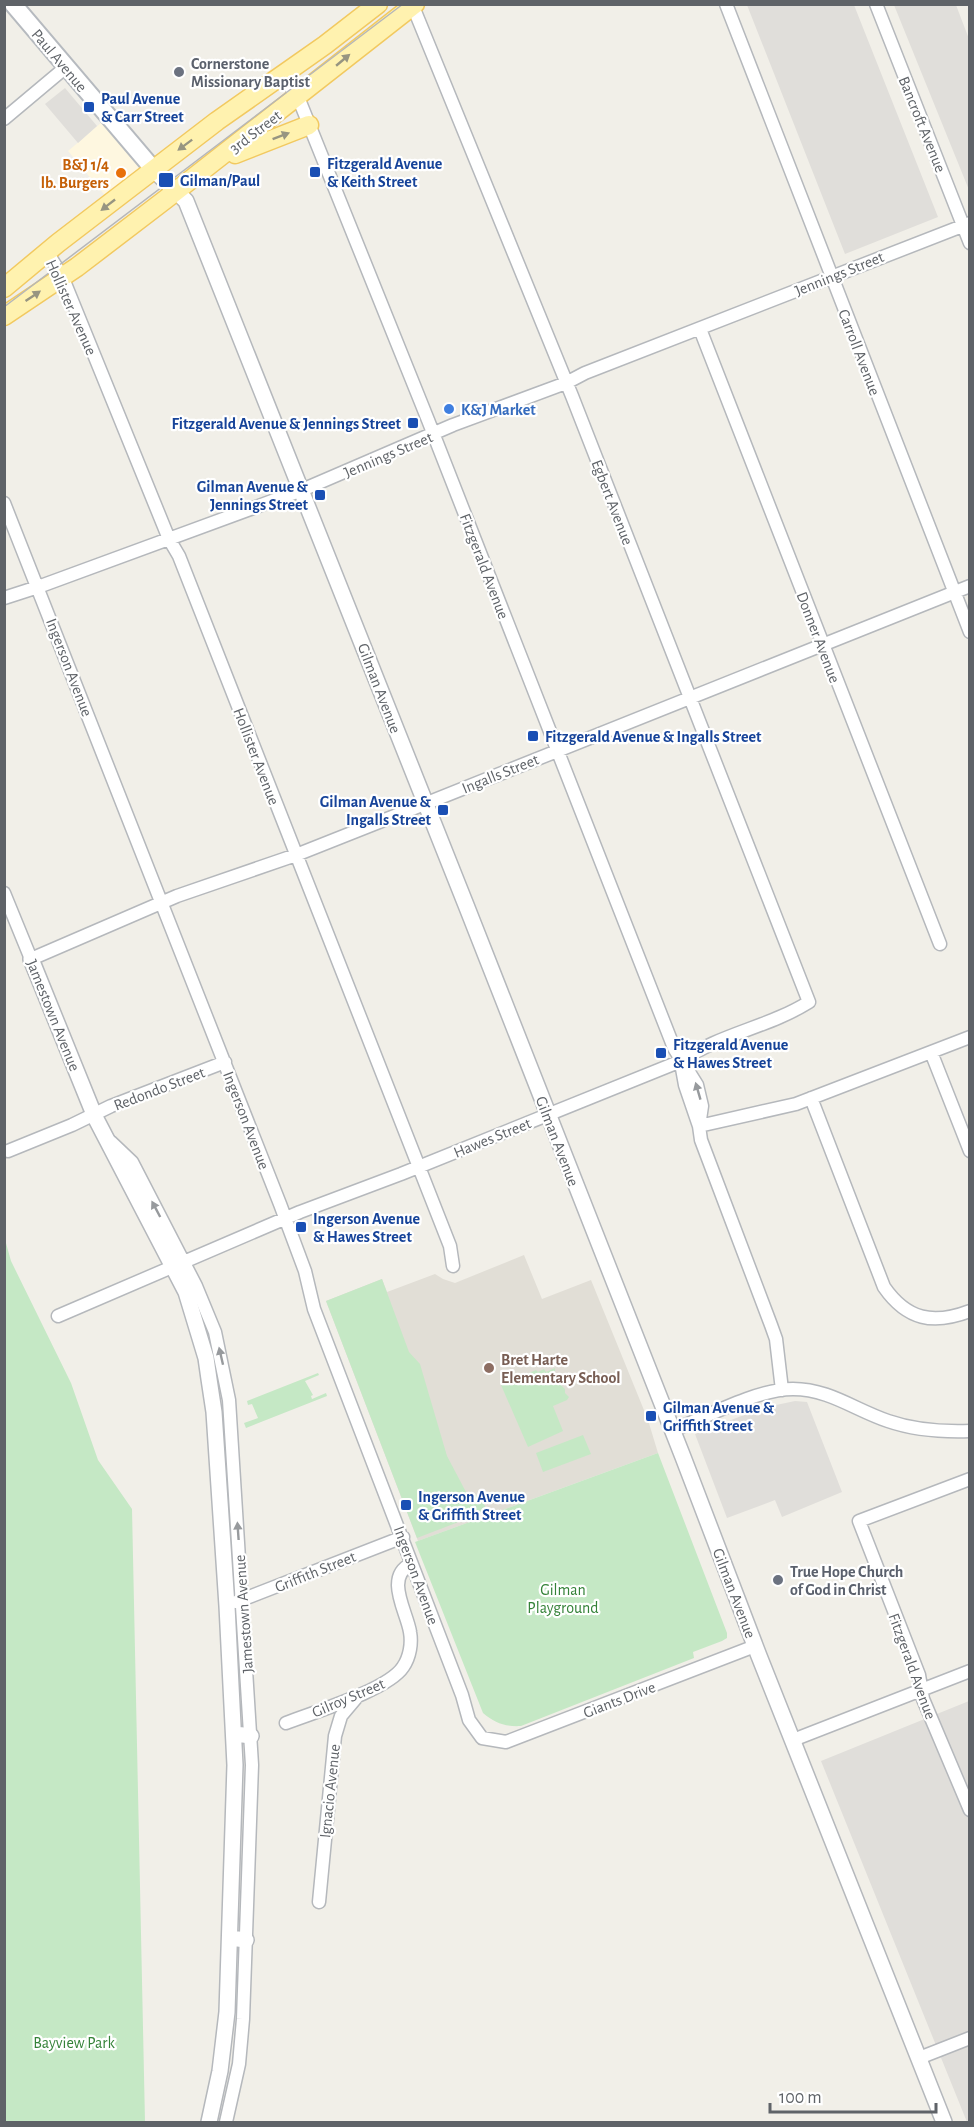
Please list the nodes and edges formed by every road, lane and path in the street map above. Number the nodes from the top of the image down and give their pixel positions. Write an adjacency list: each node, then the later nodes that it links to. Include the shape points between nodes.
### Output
1 (13, 4): 6 (main road, Paul Avenue)
2 (378, 4): 7 (main road, 3rd Street)
3 (726, 4): 18 (street, Carroll Avenue)
4 (876, 4): 14 (street, Bancroft Avenue)
5 (413, 5): 8 (main road, 3rd Street, one-way to 5); 22 (street, Egbert Avenue)
6 (66, 67): 9 (street); 12 (main road, Paul Avenue)
7 (281, 75): 8 (street, Fitzgerald Avenue); 12 (main road, 3rd Street, one-way to 12)
8 (298, 97): 10 (street, Fitzgerald Avenue); 11 (main road, 3rd Street)
9 (4, 119)
10 (309, 125): 11 (main road, one-way to 10); 23 (street, Fitzgerald Avenue)
11 (214, 162): 13 (main road, 3rd Street)
12 (154, 170): 13 (street, Gilman Avenue); 16 (main road, 3rd Street, one-way to 16)
13 (177, 191): 17 (main road, 3rd Street); 24 (street, Gilman Avenue, via 186,201)
14 (966, 224): 15 (street, Bancroft Avenue); 18 (street, Jennings Street)
15 (969, 243)
16 (47, 252): 17 (street, Hollister Avenue); 19 (main road, 3rd Street)
17 (62, 276): 20 (main road, 3rd Street, one-way to 17); 26 (street, Hollister Avenue)
18 (830, 277): 21 (street, Jennings Street); 29 (street, Carroll Avenue)
19 (4, 288)
20 (4, 316)
21 (700, 329): 22 (street, Jennings Street); 32 (street, Donner Avenue)
22 (566, 383): 23 (street, Jennings Street); 33 (street, Egbert Avenue)
23 (433, 434): 24 (street, Jennings Street); 34 (street, Fitzgerald Avenue)
24 (302, 490): 26 (street, Jennings Street); 35 (street, Gilman Avenue)
25 (4, 503): 28 (street, Ingerson Avenue)
26 (169, 539): 28 (street, Jennings Street); 36 (street, Hollister Avenue)
27 (969, 586): 29 (street, Ingalls Street)
28 (38, 587): 30 (street, Jennings Street); 38 (street, Ingerson Avenue)
29 (954, 592): 31 (street, Carroll Avenue); 32 (street, Ingalls Street)
30 (4, 597)
31 (969, 632)
32 (822, 646): 33 (street, Ingalls Street); 39 (street, Donner Avenue)
33 (688, 697): 34 (street, Ingalls Street); 41 (street, Egbert Avenue)
34 (556, 750): 35 (street, Ingalls Street); 44 (street, Fitzgerald Avenue)
35 (425, 804): 36 (street, Ingalls Street); 48 (street, Gilman Avenue)
36 (296, 855): 38 (street, Ingalls Street); 52 (street, Hollister Avenue)
37 (4, 893): 40 (street, Jamestown Avenue)
38 (162, 903): 40 (street, Ingalls Street); 45 (street, Ingerson Avenue)
39 (940, 944)
40 (31, 959): 47 (street, Jamestown Avenue)
41 (809, 1002): 44 (street, Hawes Street, via 696,1050)
42 (969, 1037): 43 (street)
43 (931, 1052): 46 (street); 51 (street)
44 (681, 1061): 48 (street, Hawes Street); 49 (street, Fitzgerald Avenue)
45 (225, 1062): 47 (street, Redondo Street); 53 (street, Ingerson Avenue)
46 (811, 1098): 49 (street); 56 (street, via 890,1296 908,1312 932,1319)
47 (94, 1114): 50 (street, Redondo Street); 54 (street, Jamestown Avenue)
48 (548, 1115): 52 (street, Hawes Street); 59 (street, Gilman Avenue)
49 (699, 1126): 58 (street, Fitzgerald Avenue, via 701,1142 776,1339)
50 (9, 1151)
51 (969, 1151)
52 (419, 1167): 53 (street, Hawes Street); 55 (street, Hollister Avenue, via 450,1246)
53 (285, 1218): 54 (street, Hawes Street); 62 (street, Ingerson Avenue, via 314,1309)
54 (178, 1264): 57 (street, Hawes Street); 64 (street, Jamestown Avenue, one-way to 54, via 225,1377 214,1332 196,1286); 65 (street, Jamestown Avenue, via 206,1358 214,1412)
55 (453, 1266)
56 (969, 1311)
57 (58, 1316)
58 (782, 1389): 59 (street); 60 (street, via 821,1392 908,1427)
59 (672, 1431): 66 (street, Gilman Avenue)
60 (969, 1431)
61 (969, 1480): 68 (street, Fitzgerald Avenue, via 859,1521 919,1675)
62 (403, 1537): 63 (street, Ingerson Avenue); 64 (street, Griffith Street)
63 (411, 1564): 69 (street, Gilroy Street, via 402,1571 398,1587 411,1634 408,1657 396,1675); 73 (street, Ingerson Avenue, via 469,1720)
64 (242, 1600): 65 (street, Griffith Street); 72 (street, Jamestown Avenue)
65 (227, 1606): 71 (street, Jamestown Avenue)
66 (755, 1646): 73 (street, Giants Drive, via 512,1741); 74 (street, Gilman Avenue)
67 (969, 1671): 68 (street)
68 (921, 1690): 74 (street); 75 (street, Fitzgerald Avenue)
69 (366, 1692): 70 (street, Gilroy Street); 76 (street, Ignacio Avenue, via 347,1707 337,1725)
70 (286, 1723)
71 (235, 1734): 72 (street); 77 (street, Jamestown Avenue)
72 (251, 1736): 78 (street, Jamestown Avenue)
73 (482, 1738)
74 (793, 1740): 80 (street, Gilman Avenue)
75 (969, 1810)
76 (319, 1902)
77 (230, 1938): 78 (street); 81 (street, Jamestown Avenue, via 224,2044)
78 (246, 1940): 82 (street, Jamestown Avenue, via 239,2064)
79 (969, 2038): 80 (street)
80 (919, 2058): 83 (street, Gilman Avenue)
81 (209, 2122)
82 (226, 2122)
83 (944, 2122)

